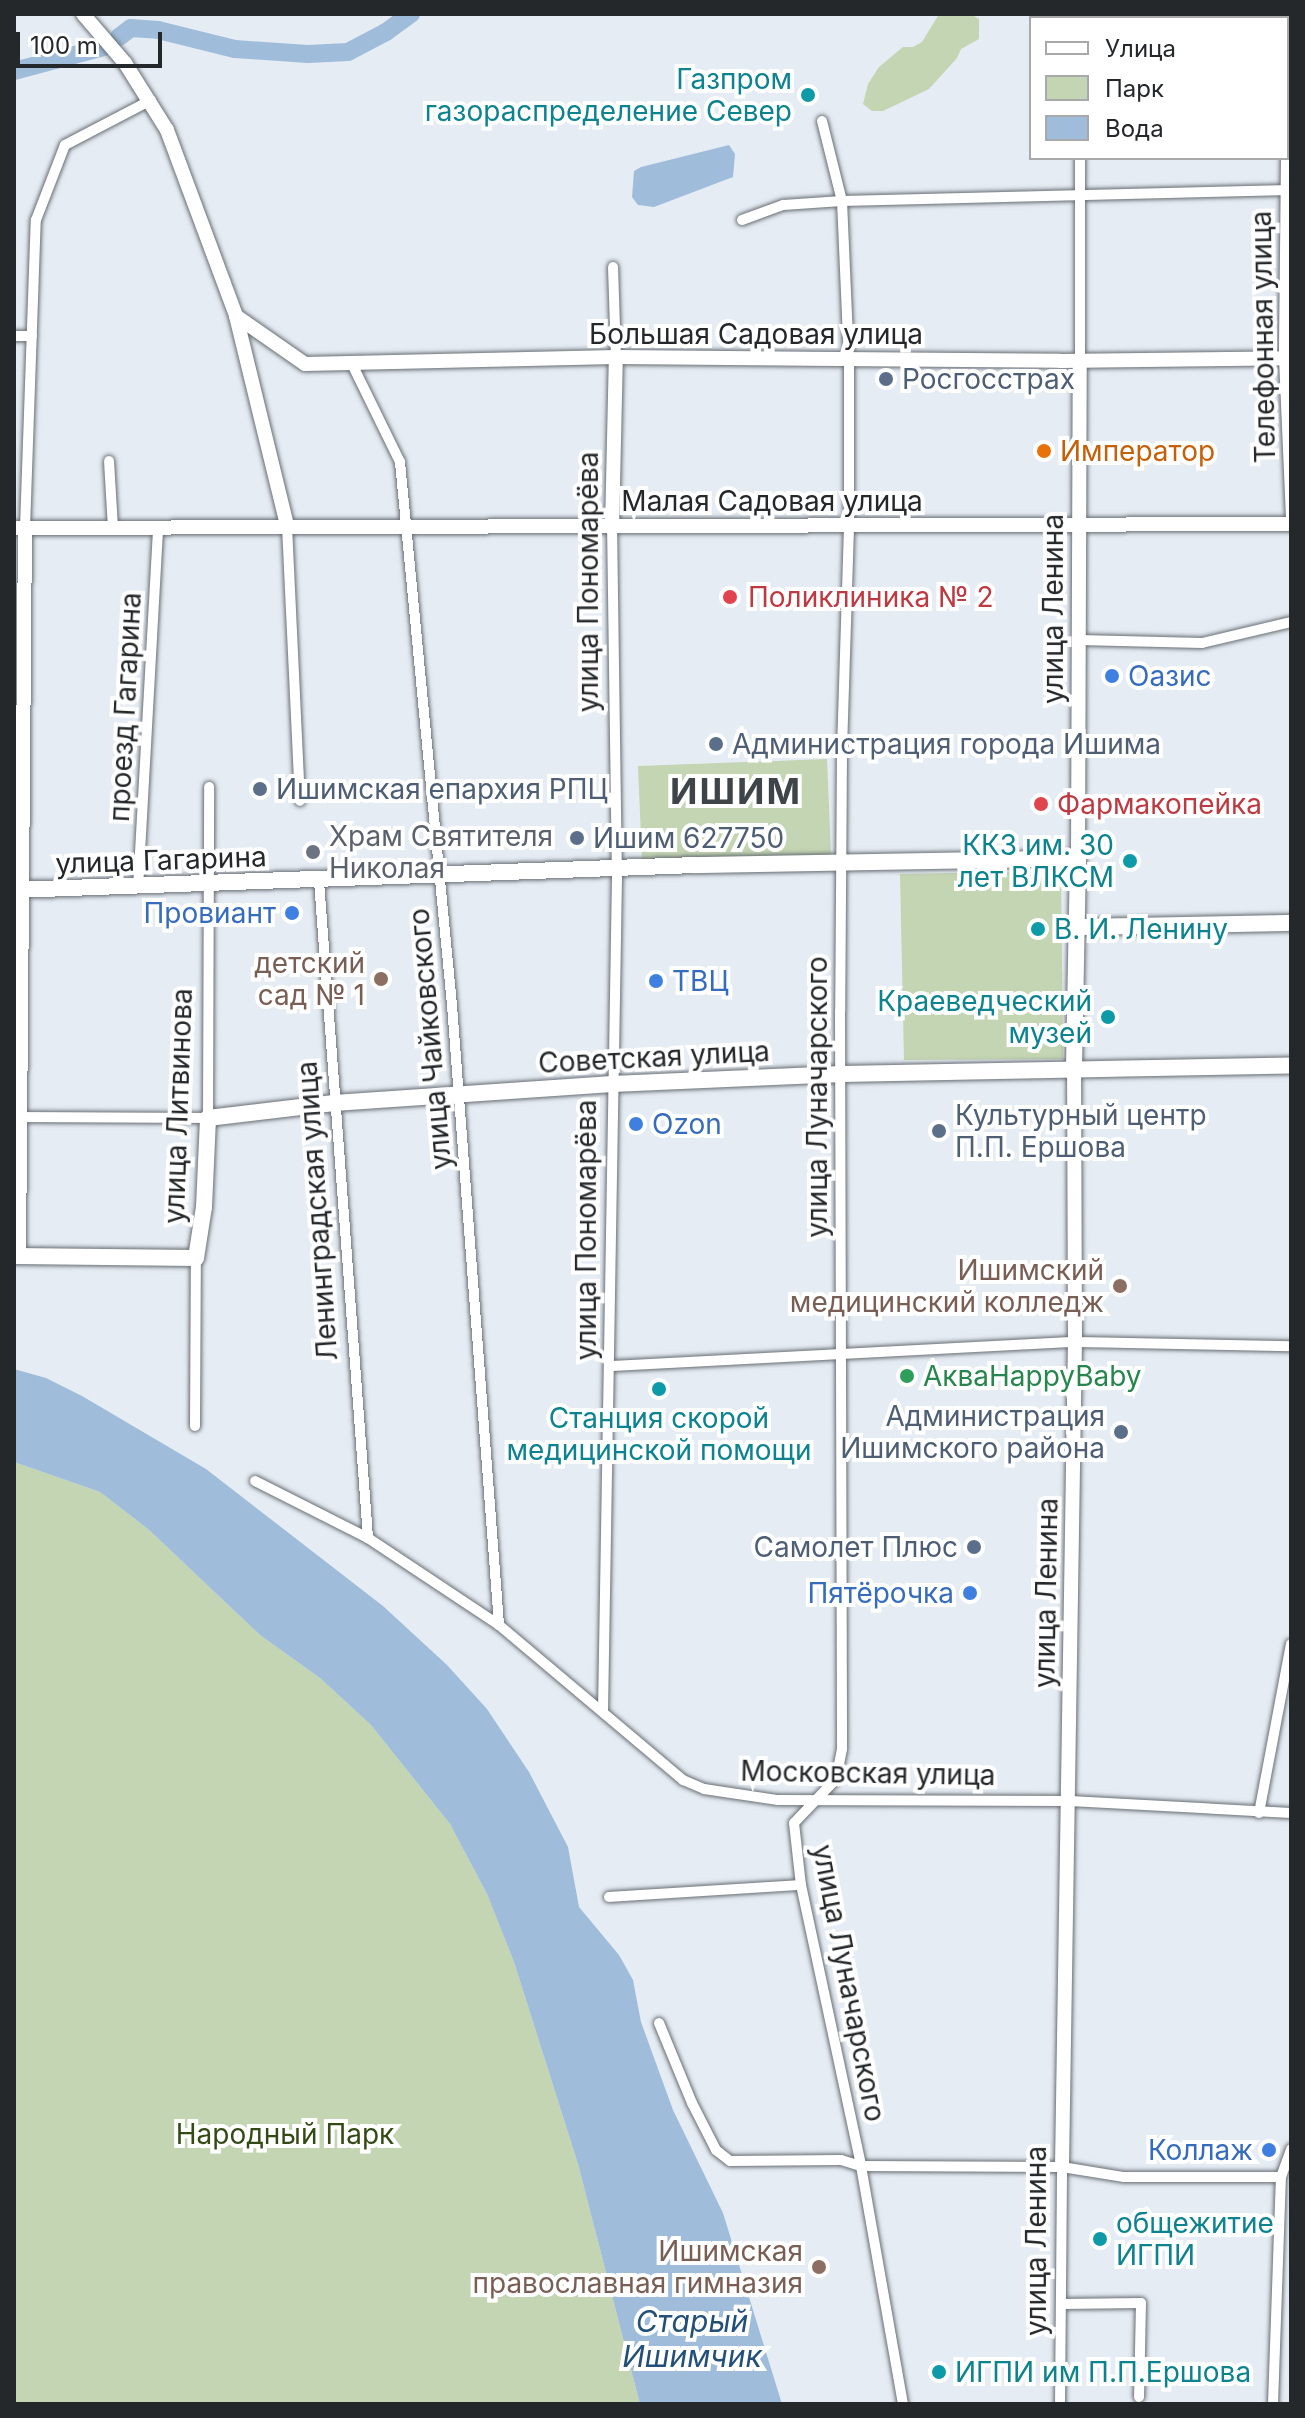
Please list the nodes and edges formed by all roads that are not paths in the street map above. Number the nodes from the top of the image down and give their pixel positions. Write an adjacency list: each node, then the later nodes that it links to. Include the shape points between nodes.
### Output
1 (83, 14): 2 (street)
2 (151, 100): 11 (street); 13 (street, via 65,145 36,220)
3 (822, 121): 8 (street, улица Луначарского)
4 (1080, 160): 7 (street, улица Ленина)
5 (1286, 160): 6 (street, Телефонная улица)
6 (1288, 190): 7 (street); 15 (street, Телефонная улица)
7 (1079, 195): 8 (street); 17 (street, улица Ленина)
8 (842, 201): 9 (street, via 783,205); 16 (street, улица Луначарского)
9 (742, 220)
10 (613, 267): 14 (street, улица Пономарёва)
11 (236, 316): 18 (street, Большая Садовая улица, via 305,364); 24 (street)
12 (14, 336): 13 (street)
13 (32, 336): 26 (street)
14 (616, 357): 16 (street, Большая Садовая улица); 18 (street, Большая Садовая улица); 28 (street, улица Пономарёва)
15 (1288, 358): 17 (street, Большая Садовая улица); 20 (street, Телефонная улица)
16 (849, 361): 17 (street, Большая Садовая улица); 25 (street, улица Луначарского)
17 (1080, 361): 21 (street, улица Ленина)
18 (352, 364): 22 (street, улица Чайковского, via 400,462)
19 (109, 461): 27 (street)
20 (1291, 516)
21 (1079, 522): 23 (street, Малая Садовая улица); 25 (street, Малая Садовая улица); 31 (street, улица Ленина)
22 (407, 524): 24 (street, Малая Садовая улица); 28 (street, Малая Садовая улица); 37 (street, улица Чайковского)
23 (1291, 524)
24 (287, 526): 29 (street, Малая Садовая улица); 33 (street)
25 (849, 527): 28 (street, Малая Садовая улица); 35 (street, улица Луначарского)
26 (20, 528): 27 (street, Малая Садовая улица); 41 (street)
27 (113, 528): 29 (street, Малая Садовая улица)
28 (612, 528): 36 (street, улица Пономарёва)
29 (158, 529): 40 (street, проезд Гагарина)
30 (1291, 622): 31 (street, via 1202,643)
31 (1079, 640): 34 (street, улица Ленина)
32 (209, 787): 39 (street, улица Литвинова)
33 (300, 801)
34 (1078, 858): 35 (main road, улица Гагарина); 43 (main road, улица Ленина)
35 (841, 862): 36 (main road, улица Гагарина); 46 (street, улица Луначарского)
36 (617, 868): 37 (main road, улица Гагарина); 47 (street, улица Пономарёва)
37 (440, 875): 38 (main road, улица Гагарина); 48 (street, улица Чайковского)
38 (319, 881): 39 (main road, улица Гагарина); 49 (street, Ленинградская улица)
39 (210, 885): 40 (main road, улица Гагарина); 51 (street, улица Литвинова)
40 (138, 888): 41 (main road, улица Гагарина)
41 (18, 890): 50 (street)
42 (1291, 923): 43 (main road)
43 (1076, 927): 45 (main road, улица Ленина)
44 (1291, 1065): 45 (main road, Советская улица)
45 (1074, 1068): 46 (main road, Советская улица); 54 (street, улица Ленина)
46 (842, 1074): 47 (main road, Советская улица); 56 (street, улица Луначарского)
47 (612, 1084): 48 (main road, Советская улица); 57 (street, улица Пономарёва)
48 (459, 1094): 49 (main road, Советская улица); 61 (street, улица Чайковского)
49 (334, 1103): 51 (main road, Советская улица); 60 (street, Ленинградская улица)
50 (21, 1117): 51 (street, Советская улица); 52 (street)
51 (208, 1118): 53 (main road, улица Литвинова)
52 (16, 1256): 53 (main road)
53 (196, 1258): 58 (street, улица Литвинова)
54 (1075, 1342): 55 (street); 56 (street); 65 (street, улица Ленина)
55 (1291, 1346)
56 (841, 1355): 57 (street); 64 (street, улица Луначарского, via 842,1749 836,1779)
57 (612, 1366): 63 (street, улица Пономарёва)
58 (195, 1426)
59 (255, 1481): 60 (street, Московская улица)
60 (368, 1538): 61 (street, Московская улица)
61 (499, 1625): 63 (street, Московская улица)
62 (1291, 1644): 66 (street)
63 (603, 1712): 64 (street, Московская улица, via 683,1780 704,1789 778,1800)
64 (815, 1798): 65 (street, Московская улица); 68 (street, улица Луначарского, via 794,1823)
65 (1070, 1801): 66 (street, Московская улица); 73 (street, улица Ленина)
66 (1259, 1813): 67 (street, Московская улица)
67 (1291, 1813)
68 (801, 1885): 69 (street); 72 (street, улица Луначарского)
69 (609, 1897)
70 (659, 2023): 72 (street, via 722,2158 841,2160)
71 (1291, 2149): 74 (street)
72 (861, 2166): 73 (street); 77 (street, улица Луначарского)
73 (1062, 2167): 74 (street, via 1124,2177); 75 (street, улица Ленина)
74 (1281, 2177): 79 (street)
75 (1062, 2304): 76 (street, via 1141,2303); 78 (street, улица Ленина)
76 (1139, 2397)
77 (903, 2404)
78 (1060, 2404)
79 (1273, 2404)

